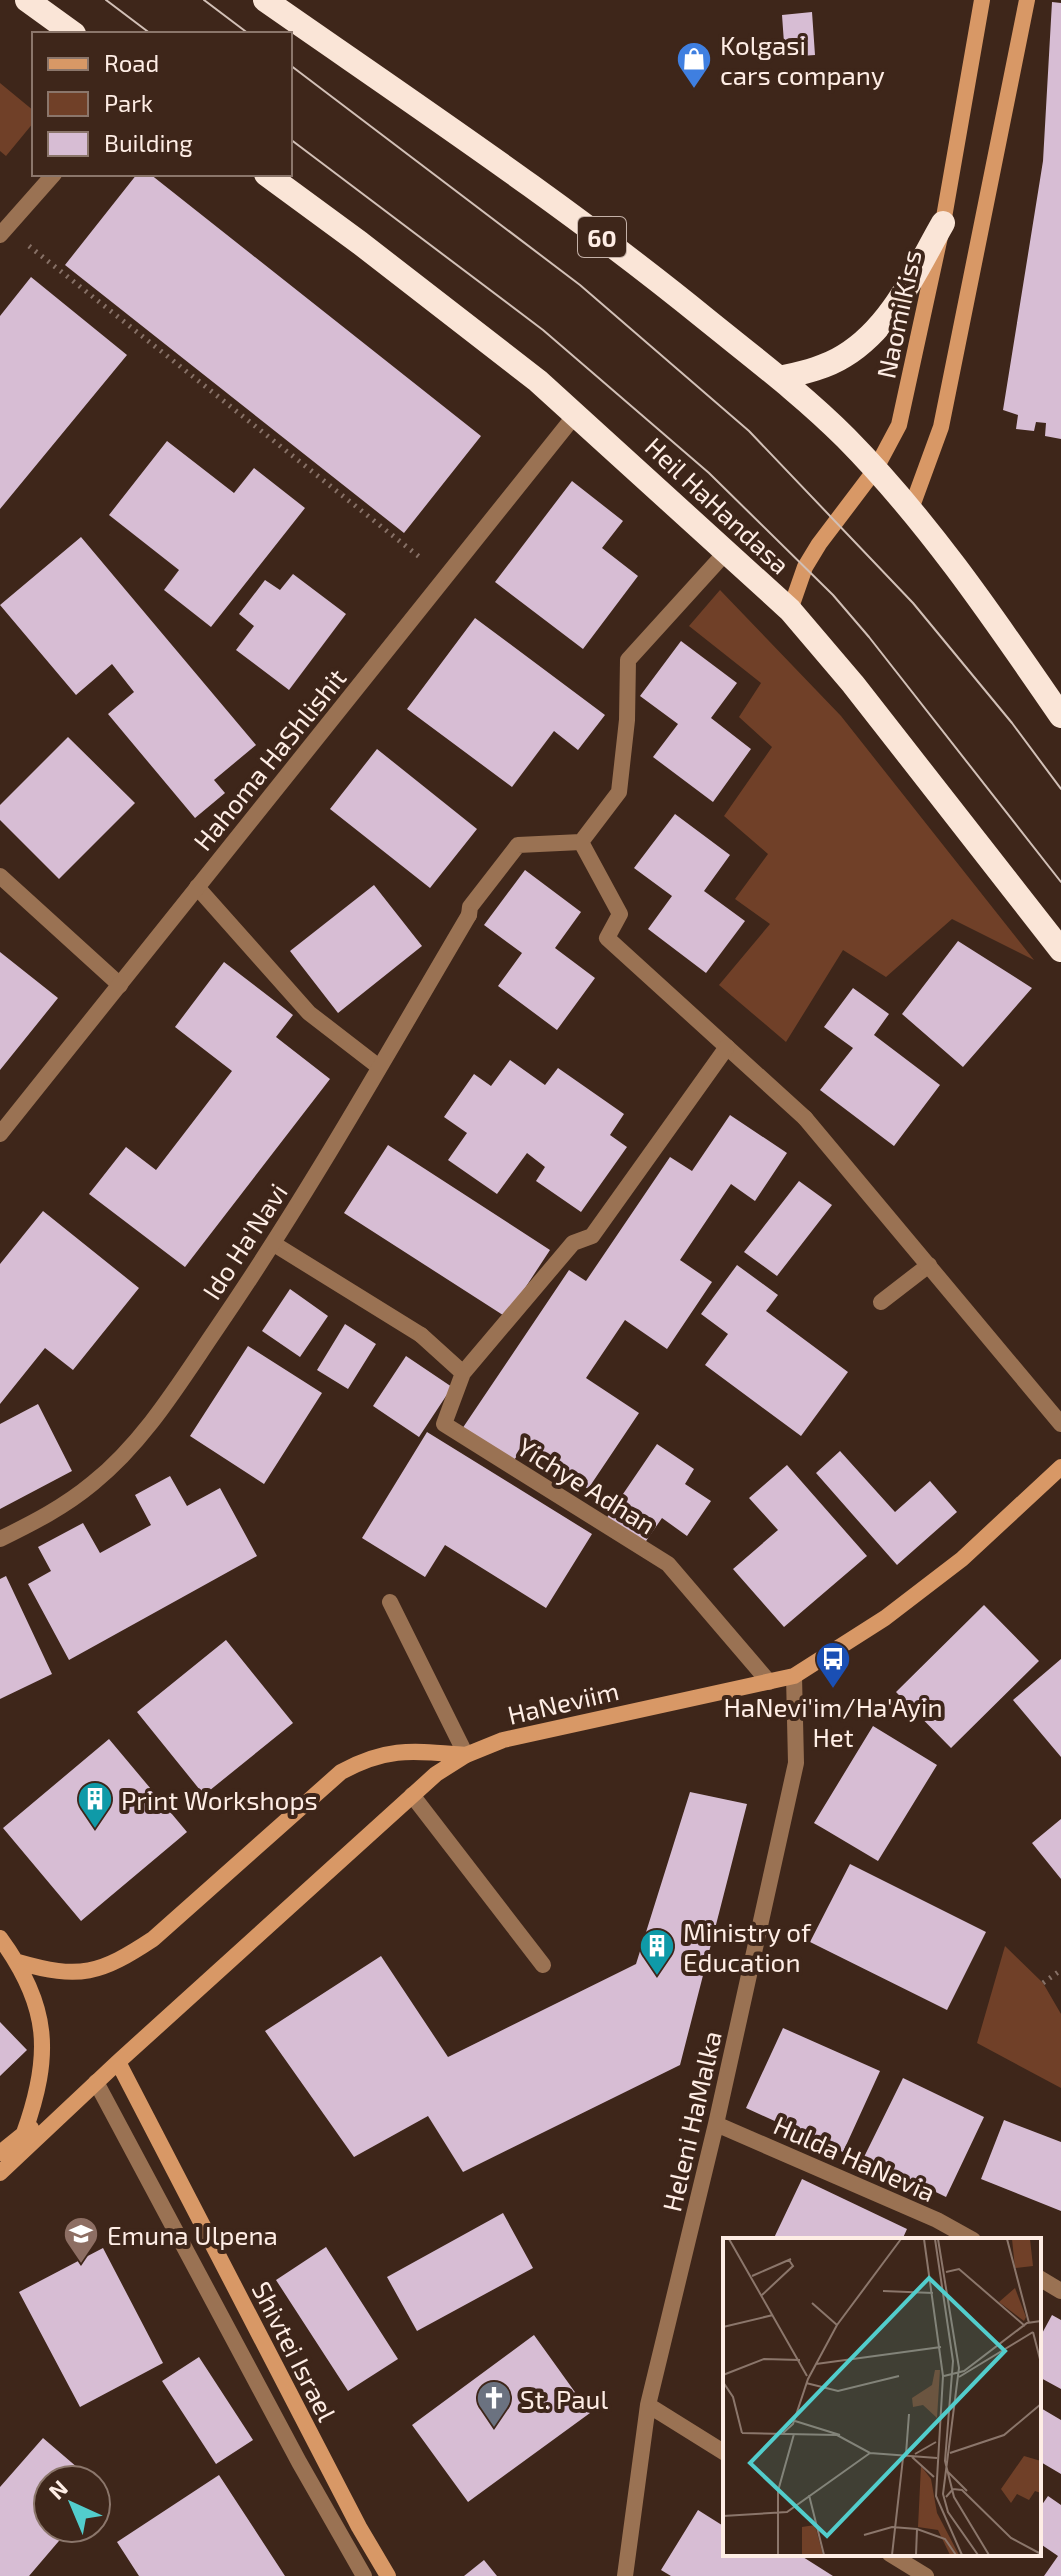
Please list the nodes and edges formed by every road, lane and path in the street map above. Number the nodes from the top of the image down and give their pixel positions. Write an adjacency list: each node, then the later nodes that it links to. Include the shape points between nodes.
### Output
1 (27, 0): 5 (highway)
2 (265, 0): 10 (highway, 60, via 584,224)
3 (982, 0): 8 (street, Naomi Kiss)
4 (1027, 0): 13 (street, via 941,427)
5 (71, 32)
6 (52, 176): 9 (street)
7 (269, 176): 11 (highway, Heil HaHandasa)
8 (943, 223): 10 (highway, via 877,330 844,357); 12 (street, Naomi Kiss, via 899,425)
9 (3, 231): 15 (path)
10 (780, 378): 12 (highway, 60)
11 (576, 414): 14 (highway, Heil HaHandasa); 15 (street, Hahoma HaShlishit)
12 (875, 470): 13 (highway, 60); 16 (street, Naomi Kiss, via 812,555)
13 (911, 509): 17 (highway, 60)
14 (727, 551): 16 (highway, Heil HaHandasa); 18 (street, via 628,660 619,792)
15 (445, 578): 20 (street, Hahoma HaShlishit)
16 (790, 610): 21 (highway, Heil HaHandasa)
17 (1061, 716)
18 (581, 842): 23 (street, via 620,914 607,938); 24 (street, Ido Ha'Navi, via 518,845 470,907)
19 (0, 876): 22 (street)
20 (197, 887): 22 (street, Hahoma HaShlishit); 24 (street, via 309,1013)
21 (1061, 950)
22 (120, 985): 25 (street, Hahoma HaShlishit)
23 (727, 1047): 27 (street, via 805,1118); 29 (street, via 592,1236 573,1243)
24 (379, 1067): 26 (street, Ido Ha'Navi)
25 (0, 1134)
26 (274, 1244): 29 (street, via 421,1335); 32 (street, Ido Ha'Navi, via 131,1447 94,1483 47,1516)
27 (929, 1265): 28 (street); 30 (street)
28 (881, 1302)
29 (463, 1373): 35 (street, Yichye Adhan, via 444,1424 668,1564)
30 (1061, 1424)
31 (1061, 1467): 34 (street, HaNeviim, via 962,1559 885,1618)
32 (0, 1539)
33 (390, 1602): 36 (street)
34 (794, 1676): 35 (street, HaNeviim); 45 (street, Heleni HaMalka, via 796,1763)
35 (769, 1682): 36 (street, HaNeviim, via 540,1730)
36 (466, 1755): 37 (street, HaNeviim); 39 (street, via 390,1752 341,1772 153,1939 123,1959 80,1973)
37 (412, 1795): 40 (street); 43 (street, HaNeviim)
38 (0, 1938): 39 (street)
39 (18, 1962): 46 (street, via 43,2037 37,2097)
40 (543, 1965)
41 (1061, 1970): 42 (path)
42 (1043, 1983)
43 (118, 2062): 44 (street, HaNeviim); 46 (street, HaNeviim); 56 (street, Shivtei Israel)
44 (96, 2082): 48 (street, HaNeviim); 55 (street, Shivtei Israel)
45 (716, 2124): 49 (street, Hulda HaNevia); 52 (street, Heleni HaMalka)
46 (24, 2133): 47 (street, HaNeviim)
47 (0, 2153)
48 (0, 2173)
49 (969, 2238)
50 (1041, 2279): 51 (street)
51 (1061, 2291)
52 (648, 2405): 53 (street); 57 (street, Heleni HaMalka)
53 (723, 2452)
54 (893, 2556): 58 (street)
55 (364, 2576)
56 (388, 2576)
57 (625, 2576)
58 (926, 2576)

